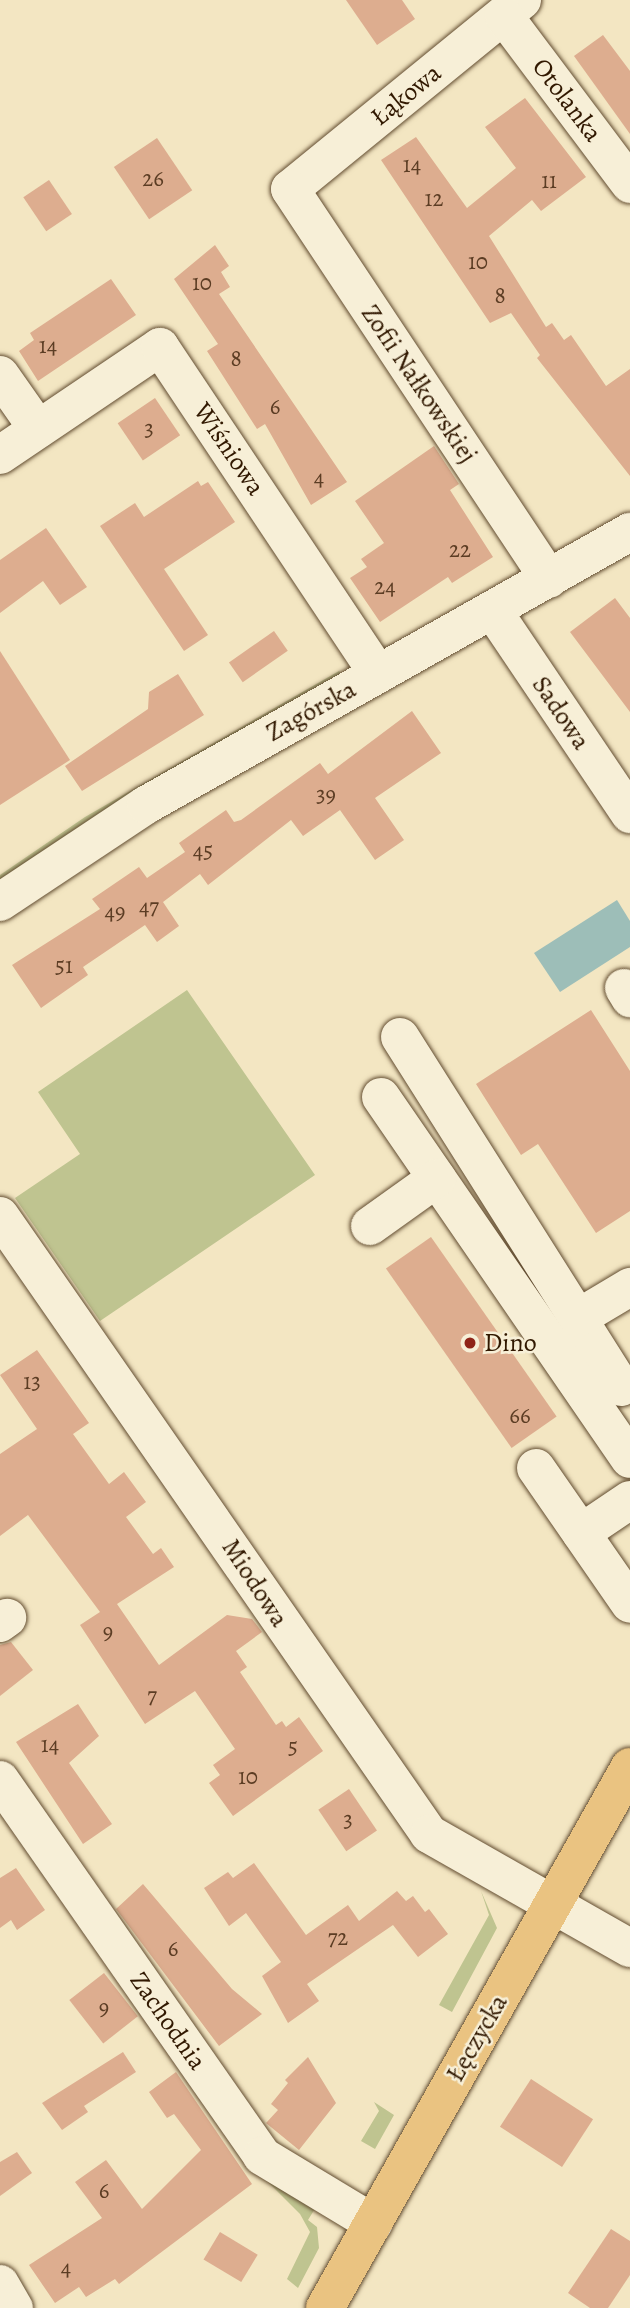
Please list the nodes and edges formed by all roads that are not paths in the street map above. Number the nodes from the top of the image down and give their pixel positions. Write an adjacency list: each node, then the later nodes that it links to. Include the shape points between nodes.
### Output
1 (513, 8): 2 (street, Otolanka); 3 (street, Łąkowa)
2 (630, 184)
3 (290, 189): 8 (street, Zofii Nałkowskiej)
4 (0, 375): 5 (street)
5 (38, 429): 6 (street, Wiśniowa); 10 (street, Wiśniowa, via 160,347)
6 (0, 454)
7 (630, 532): 8 (street, Zagórska)
8 (549, 579): 9 (street, Zagórska)
9 (493, 611): 10 (street, Zagórska); 11 (street, Sadowa)
10 (377, 674): 12 (street, Zagórska, via 146,805)
11 (630, 814)
12 (0, 902)
13 (400, 1037): 19 (street)
14 (381, 1097): 15 (street)
15 (437, 1178): 17 (street); 21 (street)
16 (0, 1216): 28 (street, Miodowa, via 429,1834)
17 (370, 1226)
18 (630, 1287): 19 (street)
19 (578, 1318): 20 (street)
20 (627, 1390)
21 (630, 1460)
22 (536, 1468): 24 (street)
23 (630, 1500): 24 (street)
24 (581, 1533): 25 (street)
25 (630, 1604)
26 (630, 1767): 28 (main road, Łęczycka)
27 (0, 1780): 30 (street, Zachodnia, via 262,2156)
28 (552, 1905): 29 (street, Miodowa); 30 (main road, Łęczycka)
29 (630, 1948)
30 (373, 2223): 33 (main road, Łęczycka)
31 (0, 2284): 32 (street)
32 (14, 2308)
33 (325, 2308)

